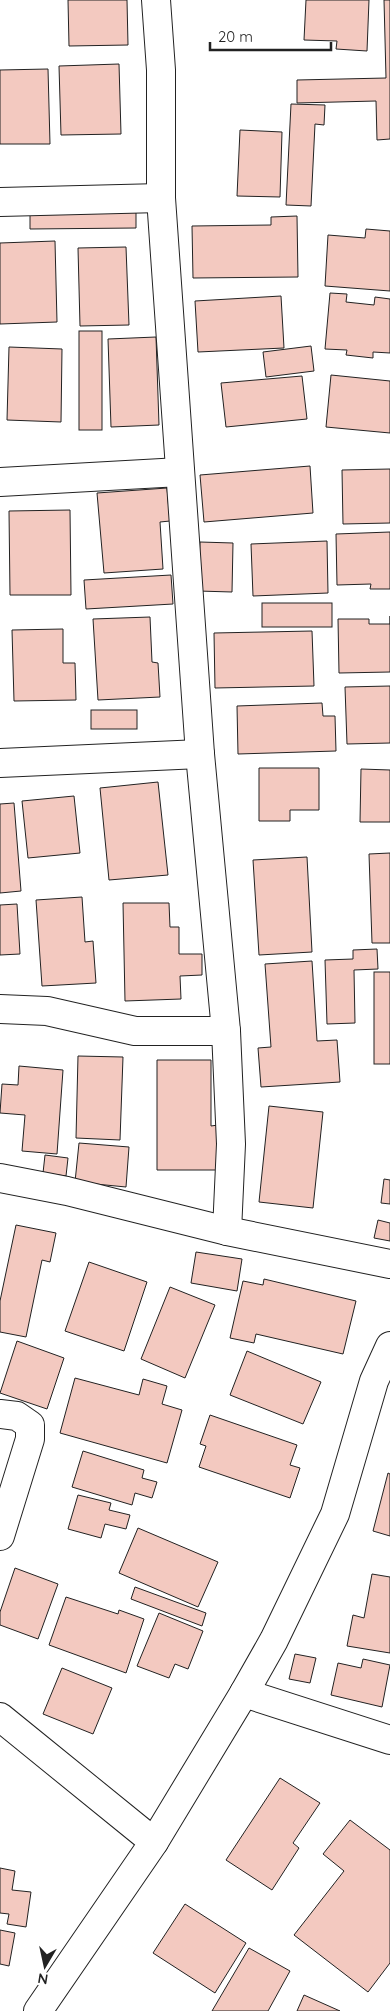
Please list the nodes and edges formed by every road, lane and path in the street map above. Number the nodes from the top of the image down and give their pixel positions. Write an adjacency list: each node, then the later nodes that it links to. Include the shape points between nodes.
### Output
1 (156, 0): 2 (street)
2 (161, 198): 3 (street); 4 (street)
3 (0, 202)
4 (180, 472): 5 (street); 6 (street)
5 (0, 482)
6 (200, 754): 7 (street); 9 (street)
7 (0, 762)
8 (0, 1009): 9 (street, via 47,1012 135,1031)
9 (226, 1031): 11 (street, via 231,1144)
10 (0, 1178): 11 (street)
11 (227, 1231): 12 (street)
12 (390, 1264)
13 (390, 1346): 16 (street, via 374,1381 335,1514 274,1640)
14 (0, 1414): 15 (street, via 17,1416 30,1425 30,1439)
15 (0, 1536)
16 (244, 1693): 18 (street); 19 (street)
17 (0, 1718): 19 (street)
18 (390, 1740)
19 (154, 1842): 20 (street)
20 (38, 2011)

